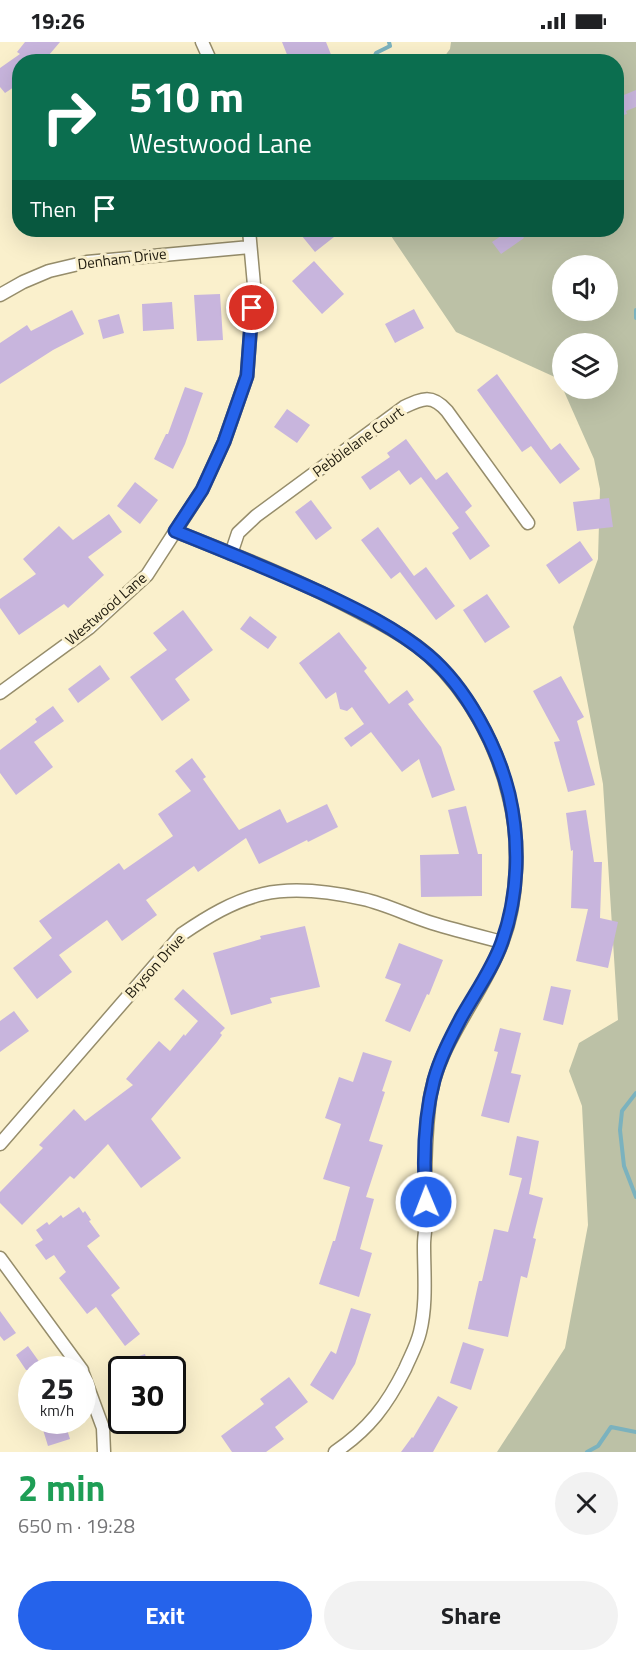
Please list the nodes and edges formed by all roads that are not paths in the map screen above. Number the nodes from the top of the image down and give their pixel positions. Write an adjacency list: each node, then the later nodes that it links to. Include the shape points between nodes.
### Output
1 (249, 237): 2 (street, Westwood Lane)
2 (250, 247): 3 (street, Denham Drive, via 87,262 49,271); 5 (street, Westwood Lane, via 254,285 247,376 202,490)
3 (0, 295)
4 (528, 523): 6 (street, Pebblelane Court, via 447,411 438,401 429,399 404,407 256,516 238,534)
5 (175, 531): 6 (street); 7 (street, Westwood Lane, via 147,575 89,628)
6 (231, 554): 8 (street, via 347,605 407,639 430,656 473,709 494,749 514,817 514,882)
7 (0, 693)
8 (502, 942): 9 (street, Bryson Drive, via 364,899 331,894 281,891 235,903 182,934); 14 (street, via 434,1078 429,1104 421,1330 391,1396 364,1430)
9 (0, 1144)
10 (0, 1258): 11 (street)
11 (72, 1356)
12 (96, 1409): 13 (street, via 103,1428)
13 (104, 1452)
14 (335, 1452)

